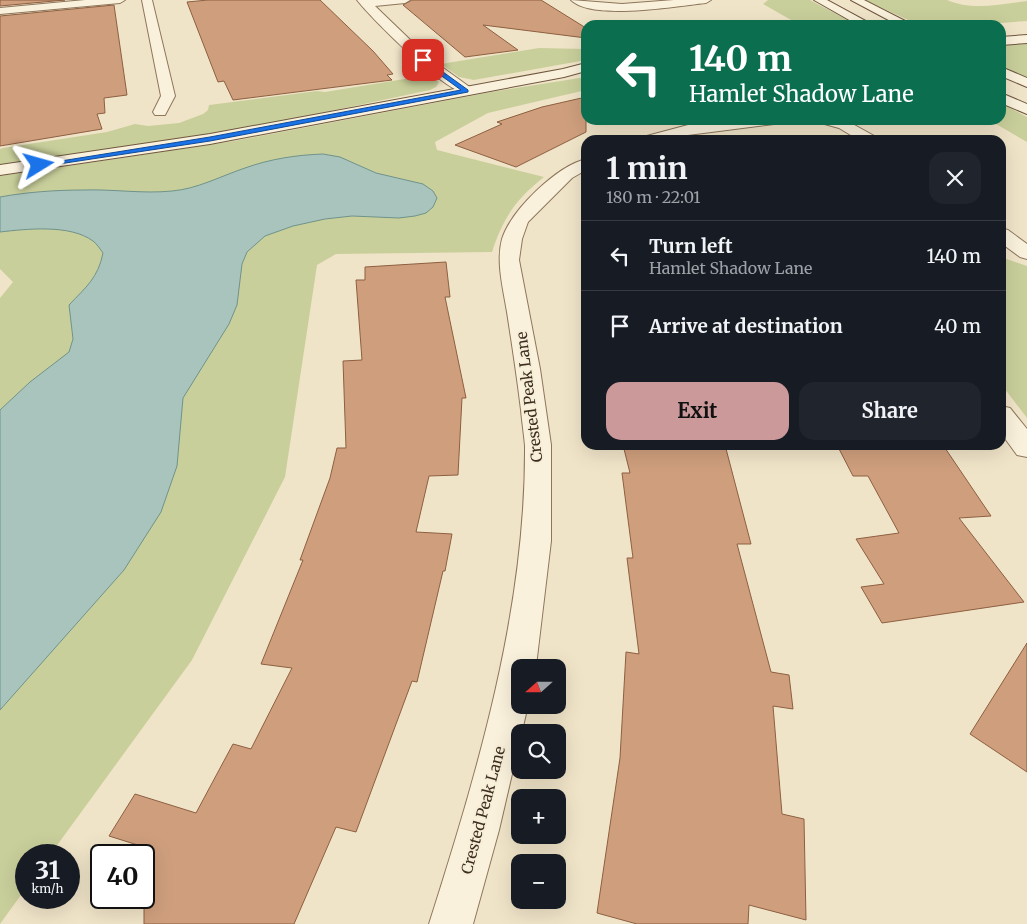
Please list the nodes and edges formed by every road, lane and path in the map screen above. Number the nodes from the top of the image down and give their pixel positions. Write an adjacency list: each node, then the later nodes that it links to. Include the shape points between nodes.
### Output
1 (120, 0): 9 (street)
2 (147, 0): 23 (street, via 168,96)
3 (405, 0): 8 (street)
4 (576, 0): 5 (street, via 602,7)
5 (706, 0)
6 (819, 0): 11 (street)
7 (856, 0): 12 (street)
8 (363, 2): 20 (street, via 423,60)
9 (45, 3): 10 (street)
10 (0, 11)
11 (857, 20)
12 (897, 20)
13 (1027, 39): 14 (street)
14 (1006, 41)
15 (581, 68): 17 (street)
16 (581, 72): 17 (street)
17 (564, 73): 20 (street)
18 (1006, 73): 19 (street)
19 (1027, 83)
20 (466, 91): 29 (street, via 210,139)
21 (1006, 99): 22 (street)
22 (1027, 110)
23 (160, 112)
24 (731, 125): 26 (street)
25 (846, 125): 27 (street)
26 (668, 135)
27 (862, 135)
28 (581, 166): 32 (street, Crested Peak Lane, via 566,174 527,211 512,239 509,260 538,445 536,541 520,666 479,830)
29 (0, 170)
30 (1006, 421): 31 (street)
31 (1027, 448)
32 (451, 924)

